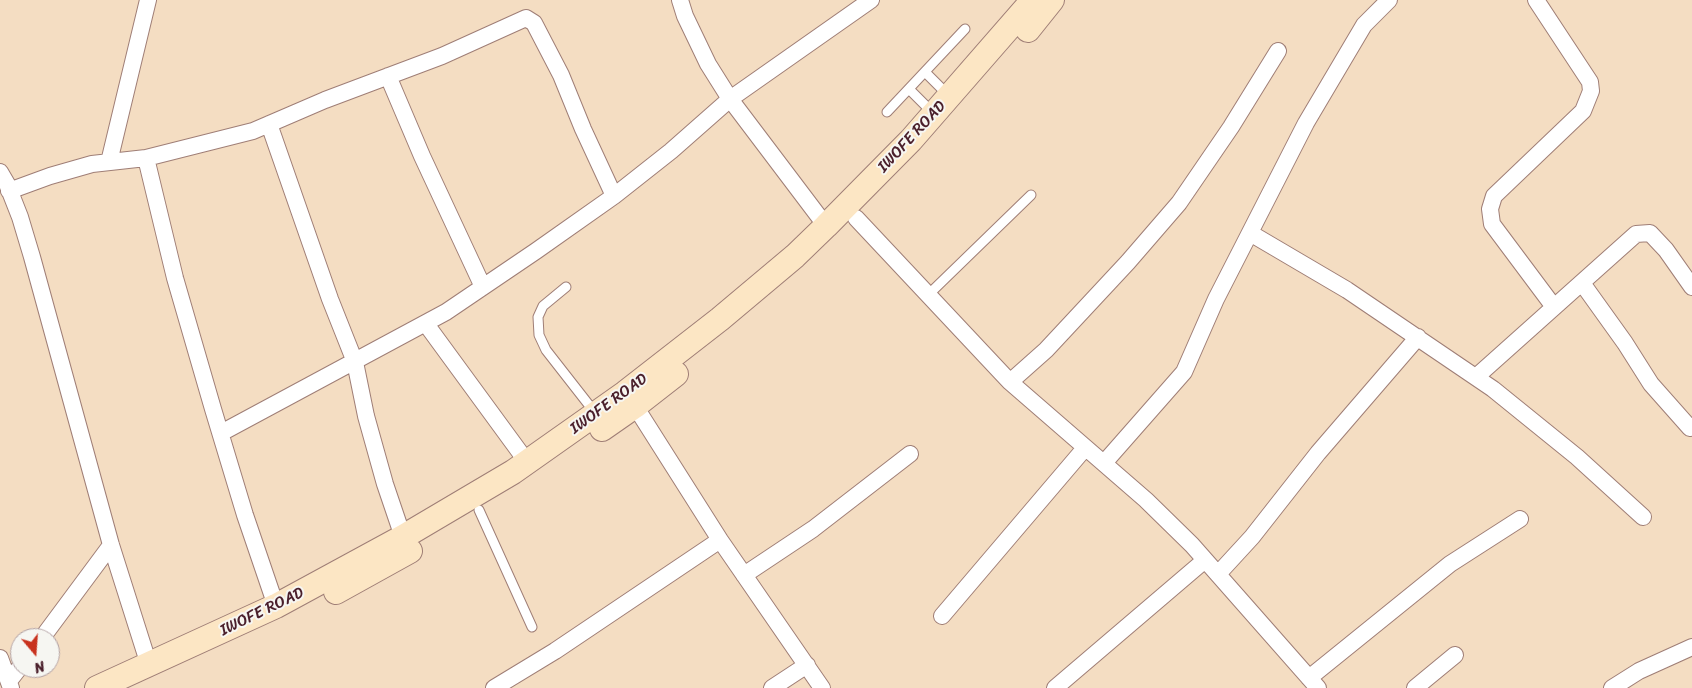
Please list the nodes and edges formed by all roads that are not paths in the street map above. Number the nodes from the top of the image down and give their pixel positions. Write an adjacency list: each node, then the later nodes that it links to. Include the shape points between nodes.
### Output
1 (148, 0): 19 (street)
2 (680, 0): 14 (street, via 708,64)
3 (1033, 0): 13 (street, IWOFE ROAD)
4 (1052, 0): 24 (street, IWOFE ROAD, via 922,151)
5 (1389, 0): 26 (street, via 1364,25 1306,123)
6 (1536, 0): 32 (street, via 1590,82 1591,91 1583,111 1494,196 1490,209 1492,224)
7 (861, 3): 14 (street)
8 (965, 29): 10 (lane)
9 (1278, 51): 37 (street, via 1179,203 1046,350)
10 (925, 72): 12 (lane); 13 (lane)
11 (388, 76): 17 (street); 23 (street, via 526,18 534,23 561,75); 29 (street)
12 (909, 89): 15 (lane); 16 (lane)
13 (949, 96): 16 (street, IWOFE ROAD)
14 (730, 99): 23 (street, via 672,151); 25 (street)
15 (886, 112)
16 (934, 114): 25 (street, IWOFE ROAD)
17 (269, 124): 18 (street, via 254,131); 35 (street)
18 (146, 158): 19 (street); 41 (street, via 175,278)
19 (109, 162): 21 (street, via 50,176)
20 (0, 172): 21 (street)
21 (10, 191): 51 (street, via 32,257)
22 (1031, 195): 31 (lane)
23 (614, 196): 29 (street)
24 (856, 218): 31 (street); 38 (street, IWOFE ROAD, via 730,331)
25 (826, 226): 39 (street, IWOFE ROAD, via 720,319)
26 (1250, 233): 34 (street, via 1347,290); 45 (street, via 1184,372)
27 (1582, 283): 28 (street, via 1636,234 1650,233); 32 (street); 40 (street, via 1651,384)
28 (1692, 286)
29 (483, 287): 33 (street)
30 (566, 287): 39 (lane, via 543,306 538,317 539,335 546,350)
31 (928, 295): 37 (street)
32 (1554, 307): 36 (street)
33 (426, 324): 35 (street); 44 (street)
34 (1418, 337): 36 (street); 54 (street)
35 (355, 362): 41 (street); 49 (street, via 366,416)
36 (1476, 376): 47 (street, via 1578,457)
37 (1010, 382): 42 (street)
38 (635, 406): 46 (street, IWOFE ROAD); 50 (street)
39 (596, 414): 44 (street, IWOFE ROAD)
40 (1690, 428)
41 (221, 432): 56 (street)
42 (1085, 448): 45 (street); 57 (street)
43 (910, 454): 55 (street, via 813,528)
44 (527, 462): 49 (street, IWOFE ROAD)
45 (1104, 463): 52 (street, via 1192,544)
46 (479, 510): 53 (street, IWOFE ROAD); 58 (lane)
47 (1643, 517)
48 (1520, 519): 65 (street, via 1450,564)
49 (403, 537): 53 (street, IWOFE ROAD)
50 (720, 540): 55 (street); 69 (street)
51 (111, 545): 59 (street); 63 (street)
52 (1205, 560): 54 (street); 72 (street)
53 (370, 565): 56 (street, IWOFE ROAD); 68 (street, IWOFE ROAD, via 280,621)
54 (1218, 574): 65 (street)
55 (744, 575): 64 (street)
56 (276, 606): 63 (street, IWOFE ROAD)
57 (942, 616)
58 (532, 627)
59 (49, 628)
60 (1692, 647): 74 (street, via 1639,671)
61 (1455, 655): 73 (street)
62 (0, 658): 66 (street)
63 (149, 665): 67 (street, IWOFE ROAD)
64 (807, 665): 70 (street); 71 (street)
65 (1314, 683)
66 (10, 685)
67 (96, 688)
68 (136, 688)
69 (494, 688)
70 (772, 688)
71 (822, 688)
72 (1054, 688)
73 (1415, 688)
74 (1612, 688)

